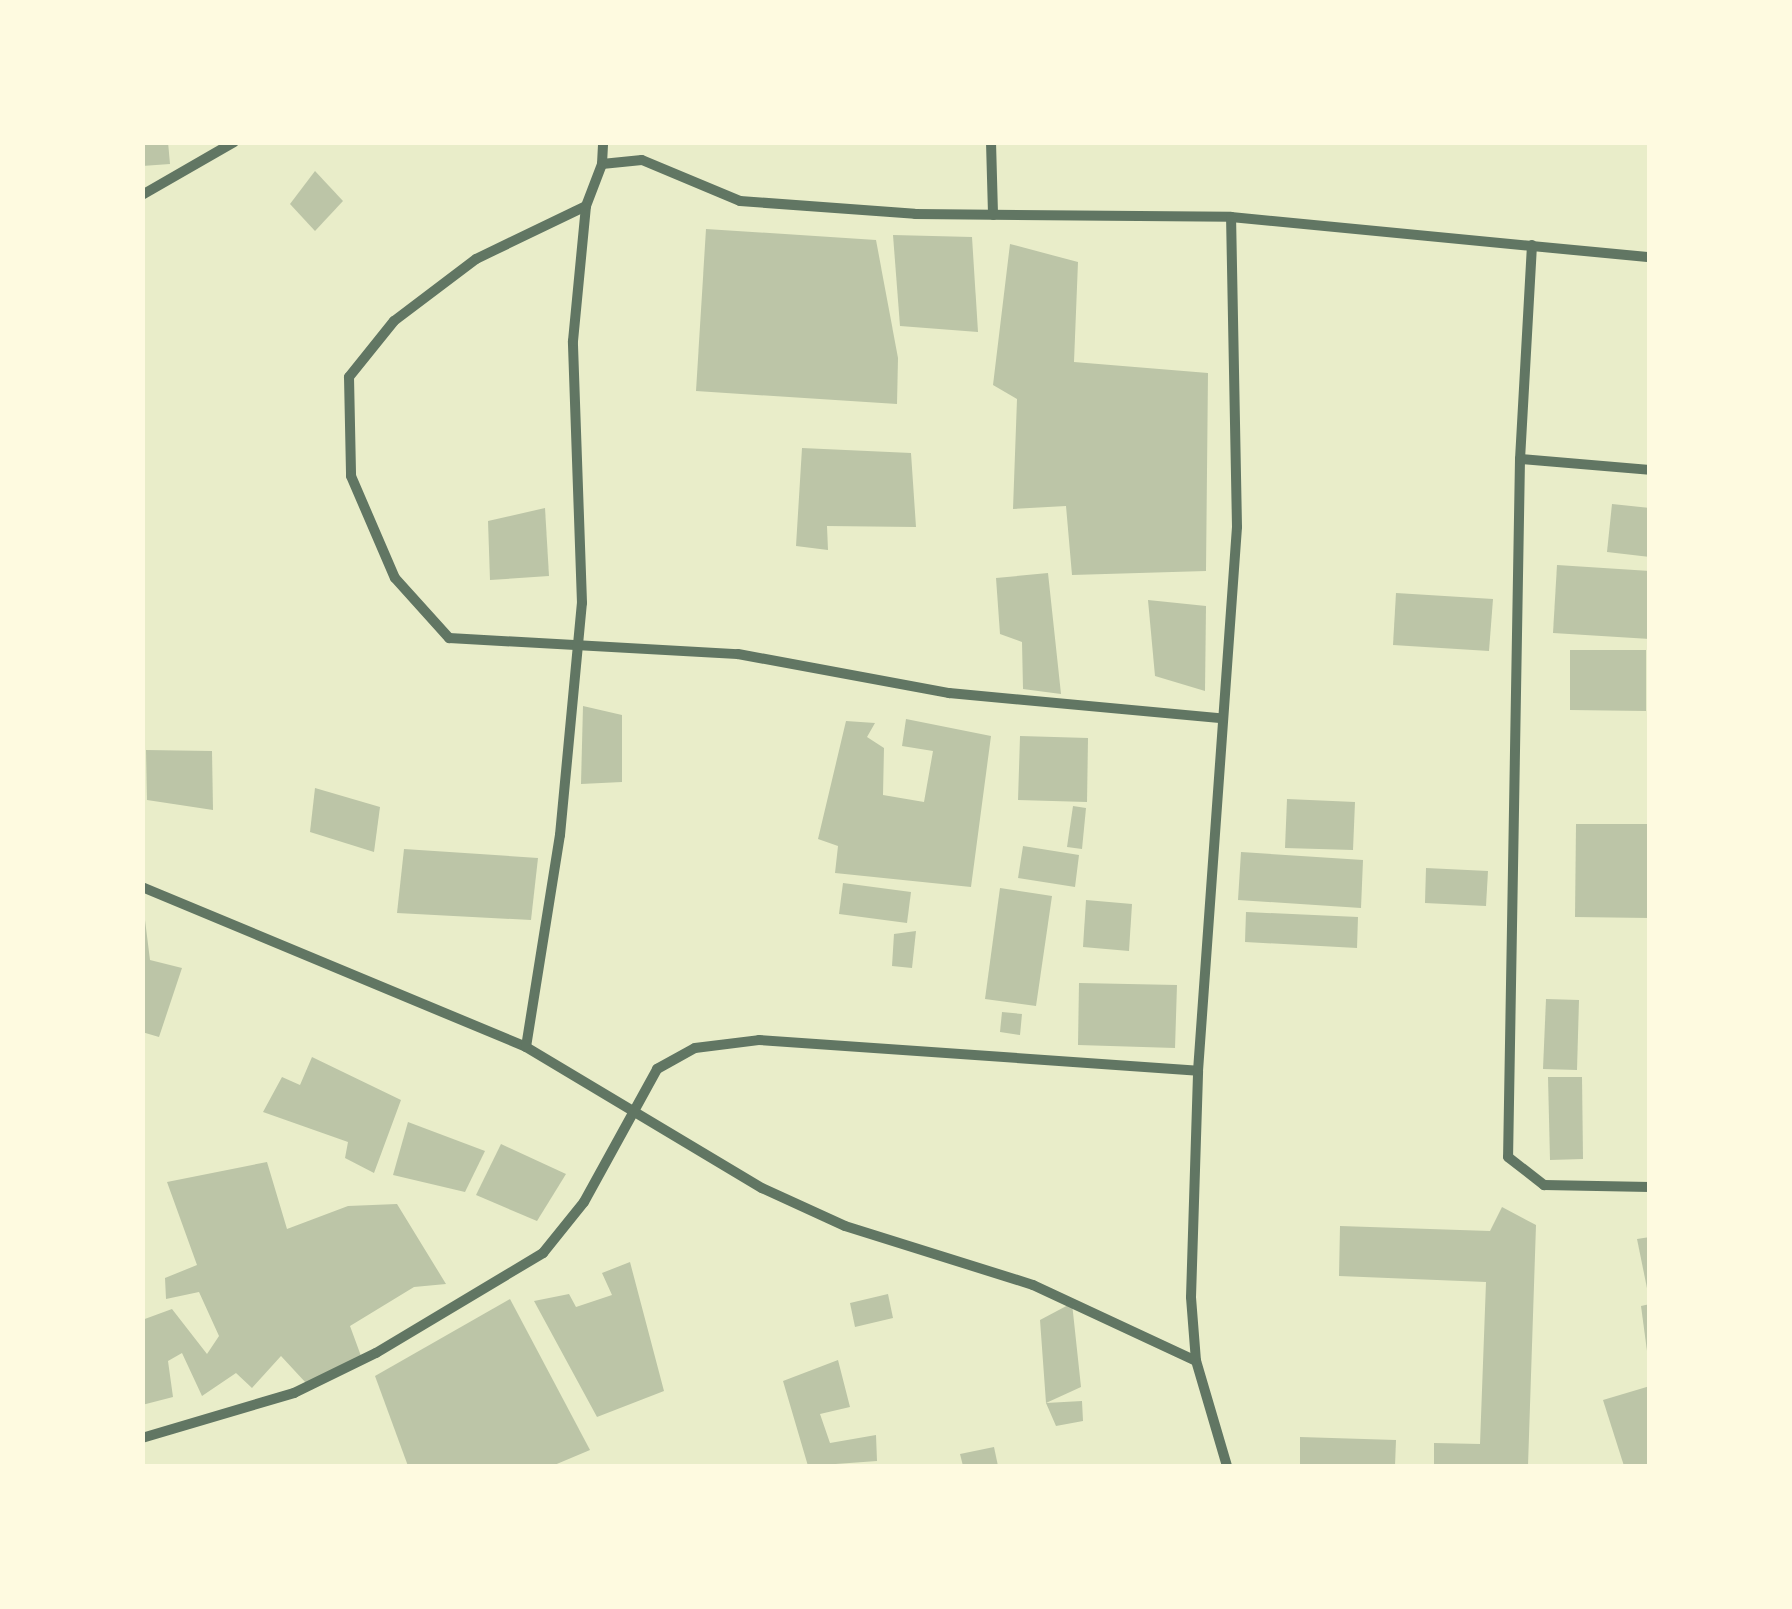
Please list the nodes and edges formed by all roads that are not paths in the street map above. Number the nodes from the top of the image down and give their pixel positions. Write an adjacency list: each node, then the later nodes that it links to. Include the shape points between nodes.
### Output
1 (234, 142): 5 (street)
2 (603, 142): 4 (street)
3 (991, 142): 7 (street)
4 (602, 164): 6 (street); 7 (street, via 642,160 740,201)
5 (142, 195)
6 (586, 206): 13 (street, via 573,341 582,520); 13 (street, via 476,259 394,321 349,377 351,476 395,578 448,638)
7 (993, 215): 8 (street)
8 (1231, 216): 9 (street); 14 (street, via 1237,526)
9 (1532, 245): 10 (street); 11 (street)
10 (1650, 257)
11 (1520, 459): 12 (street); 19 (street, via 1508,1157 1544,1185)
12 (1650, 470)
13 (575, 645): 14 (street, via 738,654 949,693); 16 (street, via 560,835)
14 (1220, 718): 17 (street)
15 (142, 887): 16 (street)
16 (526, 1047): 18 (street)
17 (1198, 1071): 18 (street, via 759,1040 695,1048 657,1070); 20 (street, via 1190,1296)
18 (631, 1111): 20 (street, via 762,1188 846,1226 1033,1285); 21 (street, via 584,1202 543,1253 376,1353 294,1392)
19 (1650, 1187)
20 (1196, 1361): 22 (street)
21 (142, 1438)
22 (1227, 1466)

